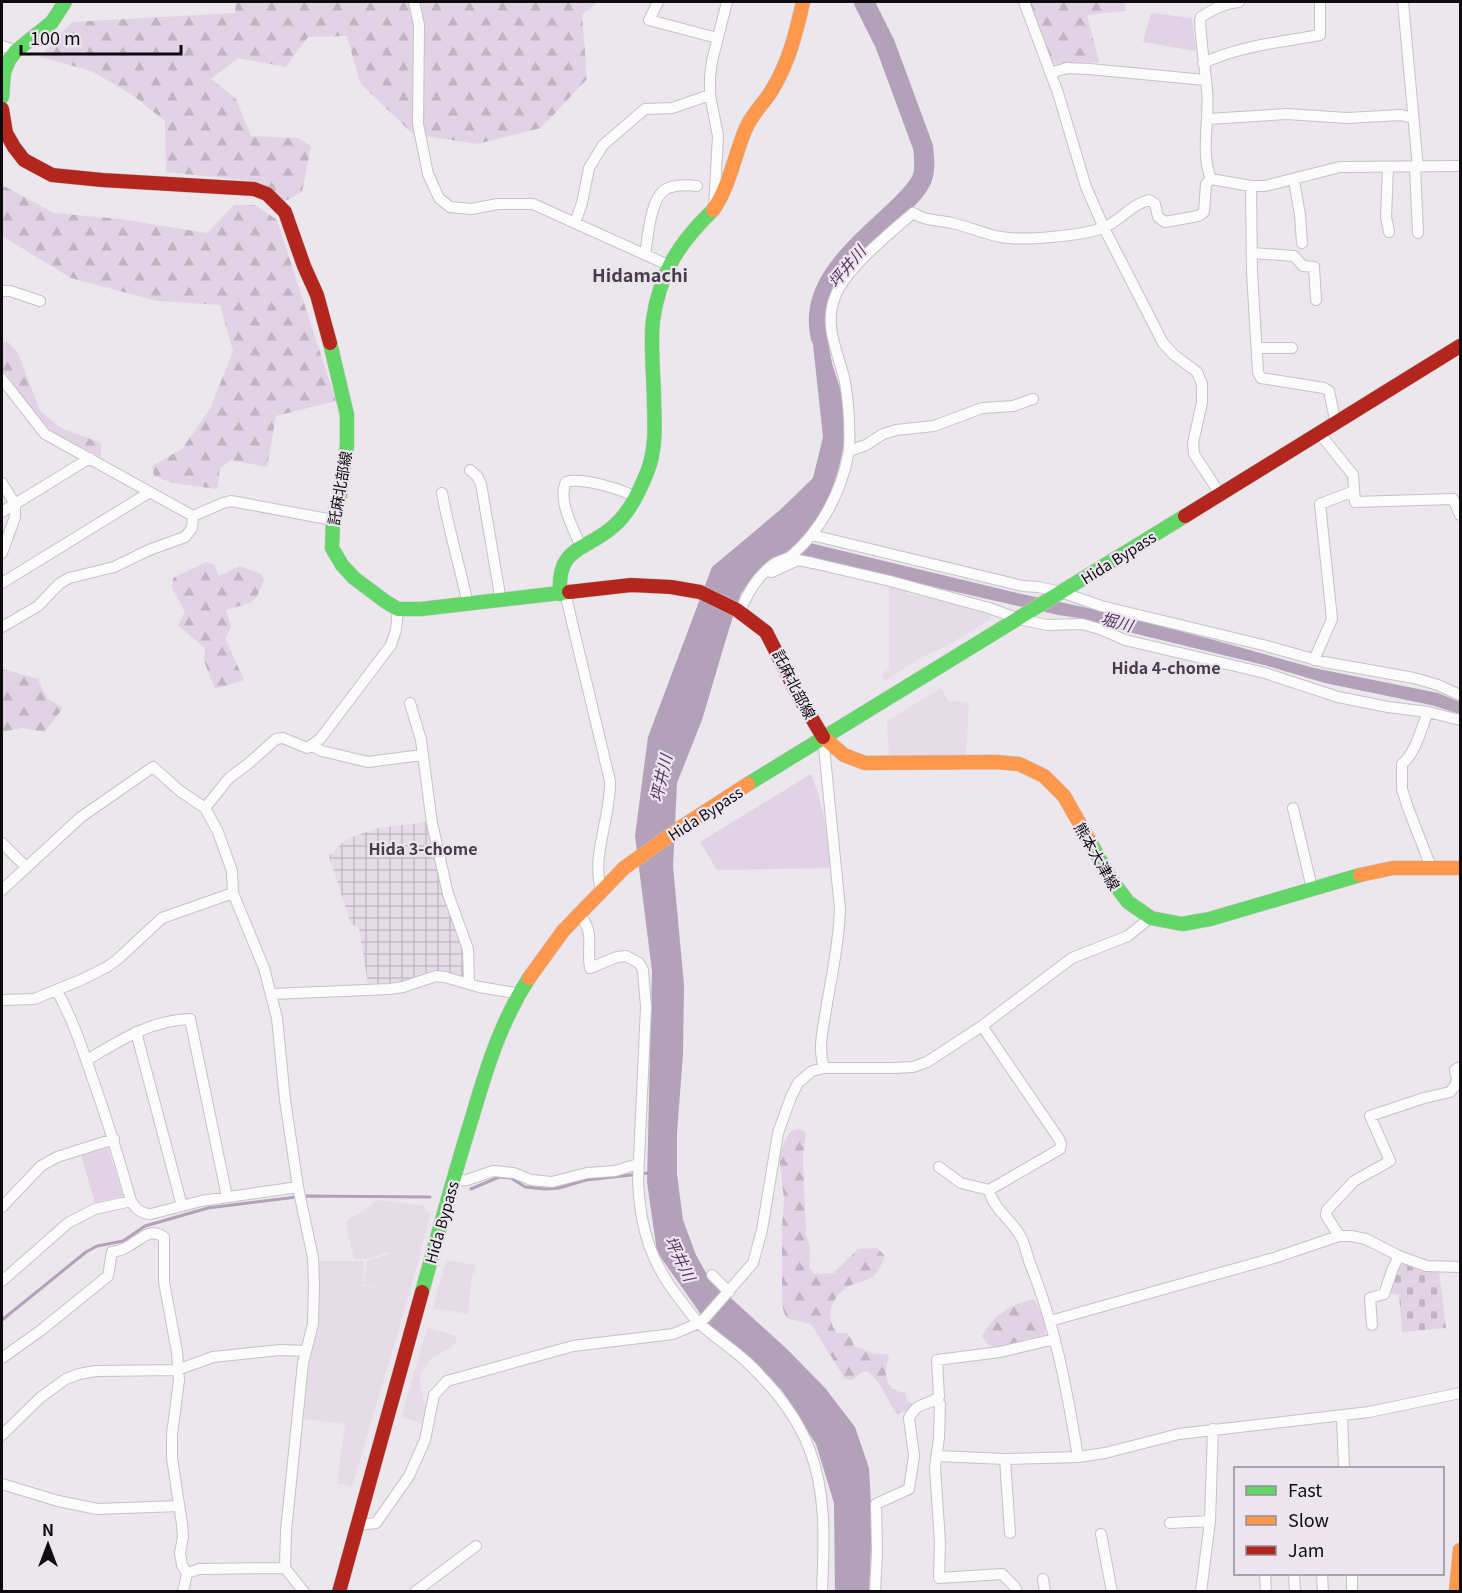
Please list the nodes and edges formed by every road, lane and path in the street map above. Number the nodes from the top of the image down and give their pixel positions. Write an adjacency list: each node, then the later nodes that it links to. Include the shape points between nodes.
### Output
1 (65, 2): 12 (main road, via 52,22)
2 (414, 2): 29 (street, via 420,25 418,124 428,174 439,198 450,207 471,209 533,204)
3 (658, 2): 10 (street, via 649,20)
4 (727, 2): 10 (street)
5 (803, 2): 28 (main road, via 784,68 747,126 725,192)
6 (1024, 2): 14 (street)
7 (1239, 2): 13 (street, via 1218,6 1201,16)
8 (1320, 2): 13 (street, via 1320,35 1266,44)
9 (1402, 2): 19 (street)
10 (717, 38): 16 (street)
11 (2, 46): 12 (street)
12 (16, 51): 17 (main road, via 4,72)
13 (1203, 63): 15 (street)
14 (1050, 73): 15 (street, via 1067,68); 30 (street, via 1086,187)
15 (1205, 80): 20 (street)
16 (710, 95): 28 (street, via 718,135); 29 (street, via 672,108 645,109 603,145 589,168)
17 (2, 97)
18 (2, 108): 60 (main road, 託麻北部線, via 6,133 14,147 24,160 52,175 254,189 267,194 285,212 317,295 347,415 346,463)
19 (1412, 118): 20 (street, via 1401,114 1347,118 1287,114); 23 (street)
20 (1208, 119): 24 (street, via 1206,161)
21 (1461, 166): 23 (street)
22 (1388, 167): 23 (street); 25 (street, via 1340,167); 31 (street)
23 (1417, 168): 32 (street)
24 (1211, 179): 27 (street); 30 (street, via 1206,184 1204,212 1198,216 1165,222 1149,200 1127,210)
25 (1294, 180): 27 (street); 33 (street)
26 (697, 186): 35 (street, via 667,188 660,193 654,204)
27 (1251, 186): 34 (street)
28 (714, 210): 36 (main road, via 690,234)
29 (575, 223): 35 (street)
30 (1104, 228): 47 (street, via 1068,236 1003,238 953,223 923,219 913,213 855,268 835,296 830,325 850,419); 54 (street, via 1163,343 1197,372 1202,402 1194,432 1194,454)
31 (1389, 232)
32 (1418, 233)
33 (1302, 243)
34 (1252, 253): 38 (street, via 1294,256 1304,266 1314,267); 41 (street)
35 (645, 255): 36 (street)
36 (668, 265): 55 (main road, via 653,321 655,444 647,474)
37 (2, 291): 39 (street)
38 (1316, 300)
39 (40, 301)
40 (1461, 346): 45 (main road, Hida Bypass)
41 (1258, 348): 42 (street); 45 (street, via 1261,378 1324,387 1329,391)
42 (1292, 348)
43 (2, 380): 48 (street, via 45,434)
44 (1033, 399): 47 (street, via 1013,406 982,408 934,426 896,430)
45 (1336, 424): 46 (main road, Hida Bypass)
46 (1320, 434): 51 (street, via 1353,475); 54 (main road, Hida Bypass)
47 (849, 451): 61 (street, via 840,485)
48 (90, 458): 52 (street); 56 (street)
49 (470, 470): 68 (street, via 481,484)
50 (2, 483): 56 (street)
51 (1354, 491): 58 (street, via 1355,502 1453,499); 74 (street, via 1320,504 1332,619)
52 (150, 492): 59 (street); 65 (street)
53 (442, 493): 69 (street)
54 (1220, 494): 67 (main road, Hida Bypass)
55 (635, 496): 62 (main road, via 616,524); 62 (street, via 604,486 566,482 566,506)
56 (15, 504): 57 (street); 63 (street, via 15,517)
57 (2, 512)
58 (1461, 515)
59 (193, 516): 60 (street, via 231,501); 73 (street, via 192,528 185,537 114,567 69,578 38,606)
60 (333, 520): 70 (main road, 託麻北部線, via 332,548 342,565)
61 (810, 537): 64 (street, via 790,557); 67 (street)
62 (581, 547): 66 (main road, via 562,565)
63 (2, 553)
64 (766, 571): 71 (street); 72 (street, via 798,560)
65 (2, 583)
66 (562, 594): 68 (main road, 託麻北部線); 71 (main road, 託麻北部線, via 631,585 671,586 700,592); 89 (street, via 610,781 609,811 597,866)
67 (1057, 594): 72 (main road, Hida Bypass); 74 (street)
68 (501, 601): 69 (main road, 託麻北部線)
69 (468, 605): 70 (main road, 託麻北部線)
70 (398, 609): 80 (street, via 391,645)
71 (738, 611): 79 (main road, 託麻北部線, via 766,632)
72 (1021, 617): 77 (street, via 1047,625 1082,624 1125,640 1265,673 1338,697); 79 (main road, Hida Bypass)
73 (2, 627)
74 (1314, 660): 75 (street, via 1414,678)
75 (1461, 695)
76 (410, 703): 81 (street)
77 (1428, 712): 78 (street); 86 (street, via 1414,747 1402,764 1402,789)
78 (1461, 720)
79 (823, 737): 89 (main road, Hida Bypass, via 676,830); 93 (main road, 熊本大津線, via 834,748 861,762 999,762 1035,770 1052,782 1067,803 1119,893); 103 (street, via 840,909 821,1043)
80 (312, 746): 81 (street, via 368,762); 82 (street, via 276,739 229,778)
81 (422, 755): 94 (street, via 435,839 468,949)
82 (205, 808): 85 (street, via 153,767 81,817); 91 (street, via 227,851)
83 (1293, 808): 88 (street)
84 (2, 843): 85 (street)
85 (26, 867): 90 (street)
86 (1431, 867): 87 (main road, 熊本大津線); 88 (main road, 熊本大津線, via 1392,868)
87 (1461, 867)
88 (1312, 888): 93 (main road, 熊本大津線, via 1194,922 1181,924)
89 (601, 889): 92 (main road, Hida Bypass)
90 (2, 890)
91 (234, 894): 95 (street, via 162,918 107,968); 96 (street)
92 (579, 914): 97 (main road, Hida Bypass); 105 (street, via 589,932 590,968 626,956 643,970 646,1007)
93 (1150, 918): 99 (street, via 1128,936 1072,958)
94 (469, 984): 96 (street, via 436,976 390,989); 97 (street)
95 (57, 991): 98 (street, via 34,999); 101 (street)
96 (272, 994): 108 (street)
97 (520, 994): 107 (main road, Hida Bypass, via 492,1051)
98 (2, 1000)
99 (982, 1026): 103 (street, via 913,1067); 109 (street, via 1061,1144 1060,1149)
100 (136, 1032): 101 (street); 110 (street, via 173,1020 190,1019); 112 (street)
101 (87, 1060): 104 (street)
102 (1461, 1067): 115 (street, via 1455,1070 1457,1079 1450,1092 1370,1116 1390,1161 1354,1181 1327,1210 1326,1215)
103 (824, 1068): 120 (street, via 812,1071 798,1083 791,1097 778,1133 753,1263)
104 (114, 1139): 111 (street); 113 (street, via 41,1166)
105 (638, 1164): 107 (street, via 552,1182 493,1171); 121 (street, via 639,1201 651,1253 664,1279)
106 (939, 1167): 109 (street, via 961,1183)
107 (452, 1181): 141 (main road, Hida Bypass)
108 (298, 1187): 110 (street); 125 (street, via 314,1275 314,1324)
109 (989, 1190): 122 (street, via 997,1208 1022,1239)
110 (227, 1197): 112 (street)
111 (131, 1201): 114 (street); 119 (street, via 95,1209 68,1223)
112 (182, 1206): 114 (street)
113 (2, 1208)
114 (152, 1223): 126 (street, via 128,1247 112,1252 108,1276); 127 (street, via 164,1237 164,1282)
115 (1339, 1236): 116 (street, via 1366,1239); 122 (street)
116 (1399, 1256): 117 (street, via 1434,1267); 123 (street, via 1385,1292 1370,1298)
117 (1461, 1267)
118 (712, 1275): 120 (street)
119 (2, 1281)
120 (727, 1294): 121 (street)
121 (702, 1321): 141 (street, via 673,1334 573,1346 447,1382 435,1395 425,1440 409,1476 376,1522); 157 (street, via 750,1364 795,1421 808,1447 819,1479 823,1509)
122 (1050, 1321): 124 (street)
123 (1372, 1325)
124 (1055, 1339): 129 (street, via 1000,1352 937,1360 940,1392); 134 (street)
125 (306, 1351): 127 (street, via 213,1357); 146 (street)
126 (2, 1358)
127 (177, 1370): 132 (street, via 96,1371 66,1379); 138 (street, via 172,1458)
128 (1461, 1393): 130 (street)
129 (935, 1401): 133 (street, via 940,1404); 158 (street, via 919,1405 909,1418 914,1456 909,1489 876,1504)
130 (1342, 1416): 131 (street); 136 (street)
131 (1213, 1429): 134 (street); 139 (street)
132 (2, 1435)
133 (937, 1456): 135 (street); 159 (street, via 939,1578 1002,1574)
134 (1078, 1457): 135 (street)
135 (1005, 1459): 142 (street)
136 (1344, 1467)
137 (2, 1484): 138 (street, via 97,1509)
138 (178, 1506): 147 (street, via 183,1537 180,1553)
139 (1210, 1521): 140 (street); 162 (street)
140 (1170, 1523)
141 (358, 1525): 155 (main road, Hida Bypass)
142 (1010, 1533)
143 (1101, 1534): 161 (street)
144 (476, 1546): 156 (street)
145 (1461, 1550): 167 (main road)
146 (285, 1568): 147 (street, via 200,1569); 154 (street)
147 (187, 1573): 153 (street)
148 (1265, 1575): 163 (street)
149 (1294, 1575): 164 (street)
150 (1322, 1575): 165 (street)
151 (1352, 1575): 166 (street)
152 (1044, 1579): 160 (street)
153 (183, 1592)
154 (304, 1592)
155 (339, 1592)
156 (415, 1592)
157 (822, 1592)
158 (874, 1592)
159 (1017, 1592)
160 (1045, 1592)
161 (1112, 1592)
162 (1201, 1592)
163 (1266, 1592)
164 (1295, 1592)
165 (1323, 1592)
166 (1352, 1592)
167 (1456, 1592)

